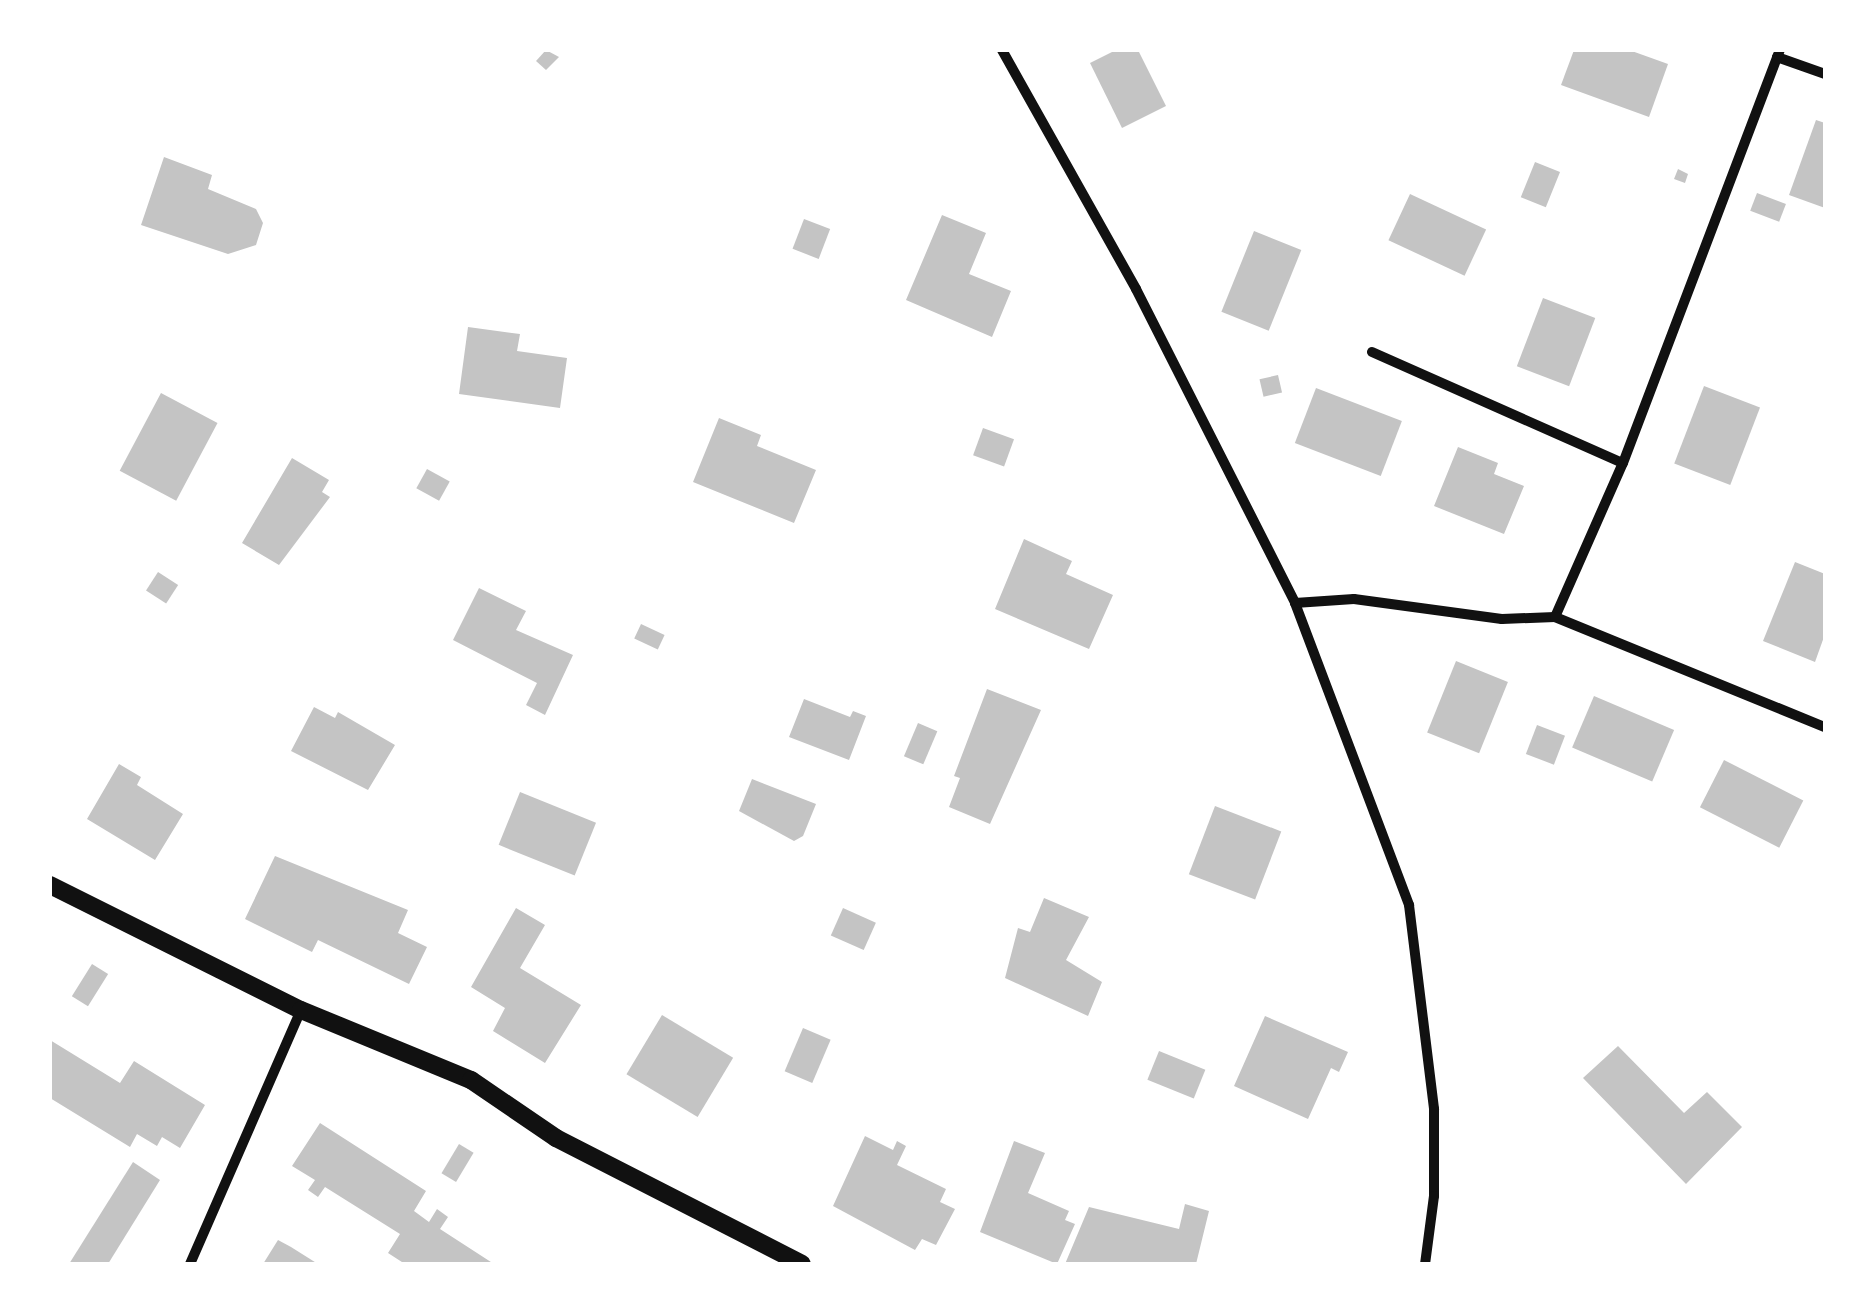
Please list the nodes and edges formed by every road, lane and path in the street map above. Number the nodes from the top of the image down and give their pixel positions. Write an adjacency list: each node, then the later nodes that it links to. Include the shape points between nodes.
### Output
1 (1002, 50): 6 (street, via 1136,290)
2 (1779, 54): 3 (street); 5 (street)
3 (1825, 74)
4 (1372, 352): 5 (street)
5 (1623, 463): 7 (street)
6 (1295, 603): 7 (street, via 1354,599 1502,620); 13 (street, via 1409,905 1434,1110 1434,1196)
7 (1556, 617): 8 (street)
8 (1825, 728)
9 (50, 885): 10 (street)
10 (301, 1010): 11 (street); 12 (street, via 471,1080 556,1138)
11 (190, 1264)
12 (802, 1264)
13 (1425, 1264)

